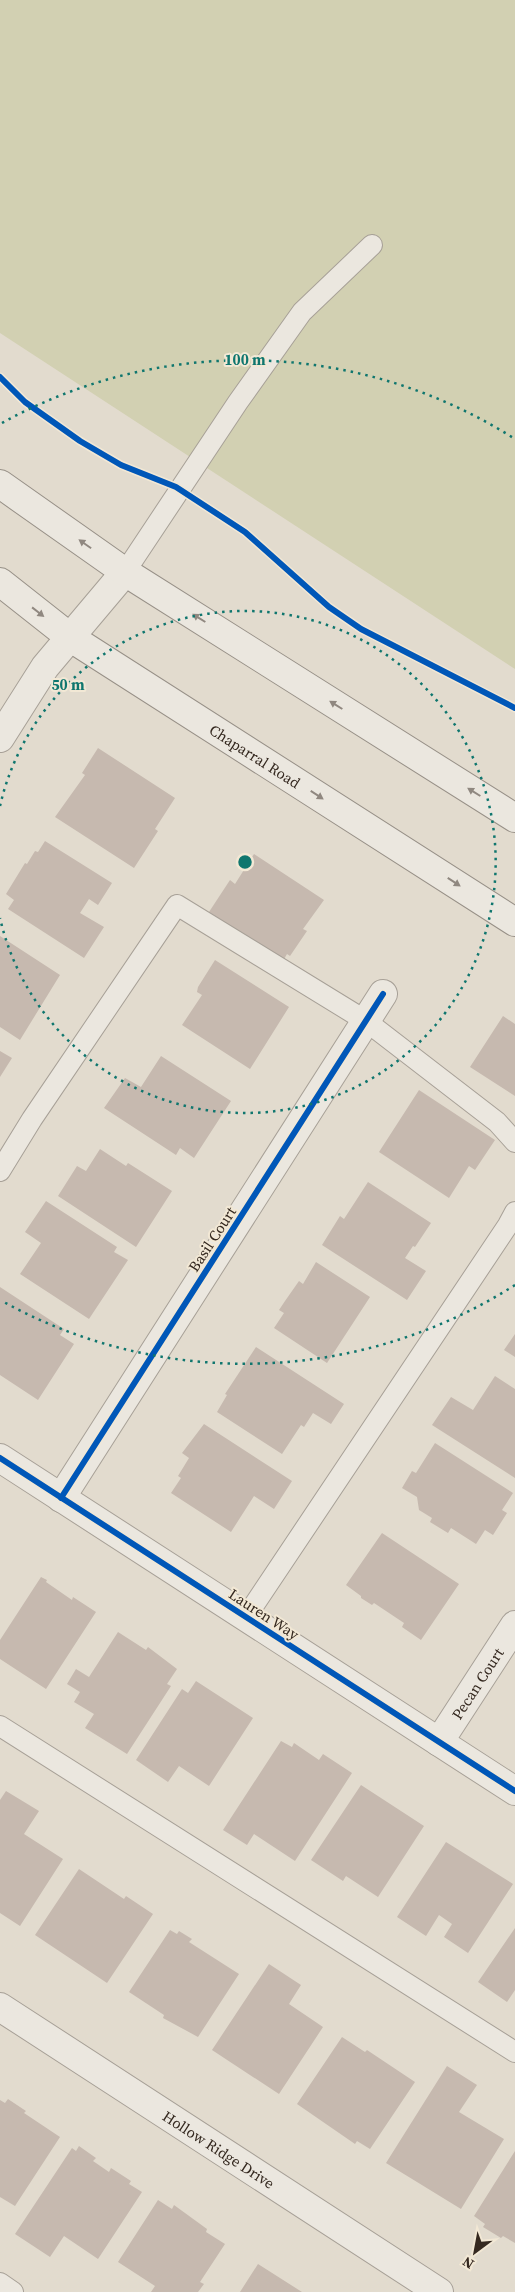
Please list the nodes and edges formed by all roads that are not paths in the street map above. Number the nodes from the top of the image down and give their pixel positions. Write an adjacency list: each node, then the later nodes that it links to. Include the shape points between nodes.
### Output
1 (372, 245): 3 (lane, via 302,312)
2 (0, 484): 3 (street, one-way to 2)
3 (125, 572): 5 (street); 7 (street, one-way to 3)
4 (0, 582): 5 (street, Chaparral Road, one-way to 5)
5 (71, 638): 6 (street, via 45,667); 8 (street, Chaparral Road, one-way to 8)
6 (0, 738)
7 (515, 818)
8 (515, 922)
9 (383, 994): 10 (street, Basil Court)
10 (366, 1021): 11 (lane, via 497,1122); 12 (lane, via 177,905); 15 (street, Basil Court)
11 (515, 1142)
12 (0, 1172)
13 (515, 1212): 16 (lane)
14 (0, 1458): 15 (street, Lauren Way)
15 (61, 1498): 16 (street, Lauren Way)
16 (246, 1617): 19 (street, Lauren Way)
17 (515, 1625): 19 (street, Pecan Court)
18 (0, 1726): 22 (lane)
19 (439, 1742): 20 (street, Lauren Way)
20 (515, 1791)
21 (0, 2007): 25 (street, Hollow Ridge Drive)
22 (515, 2052)
23 (0, 2283): 24 (lane)
24 (13, 2292)
25 (439, 2292)

